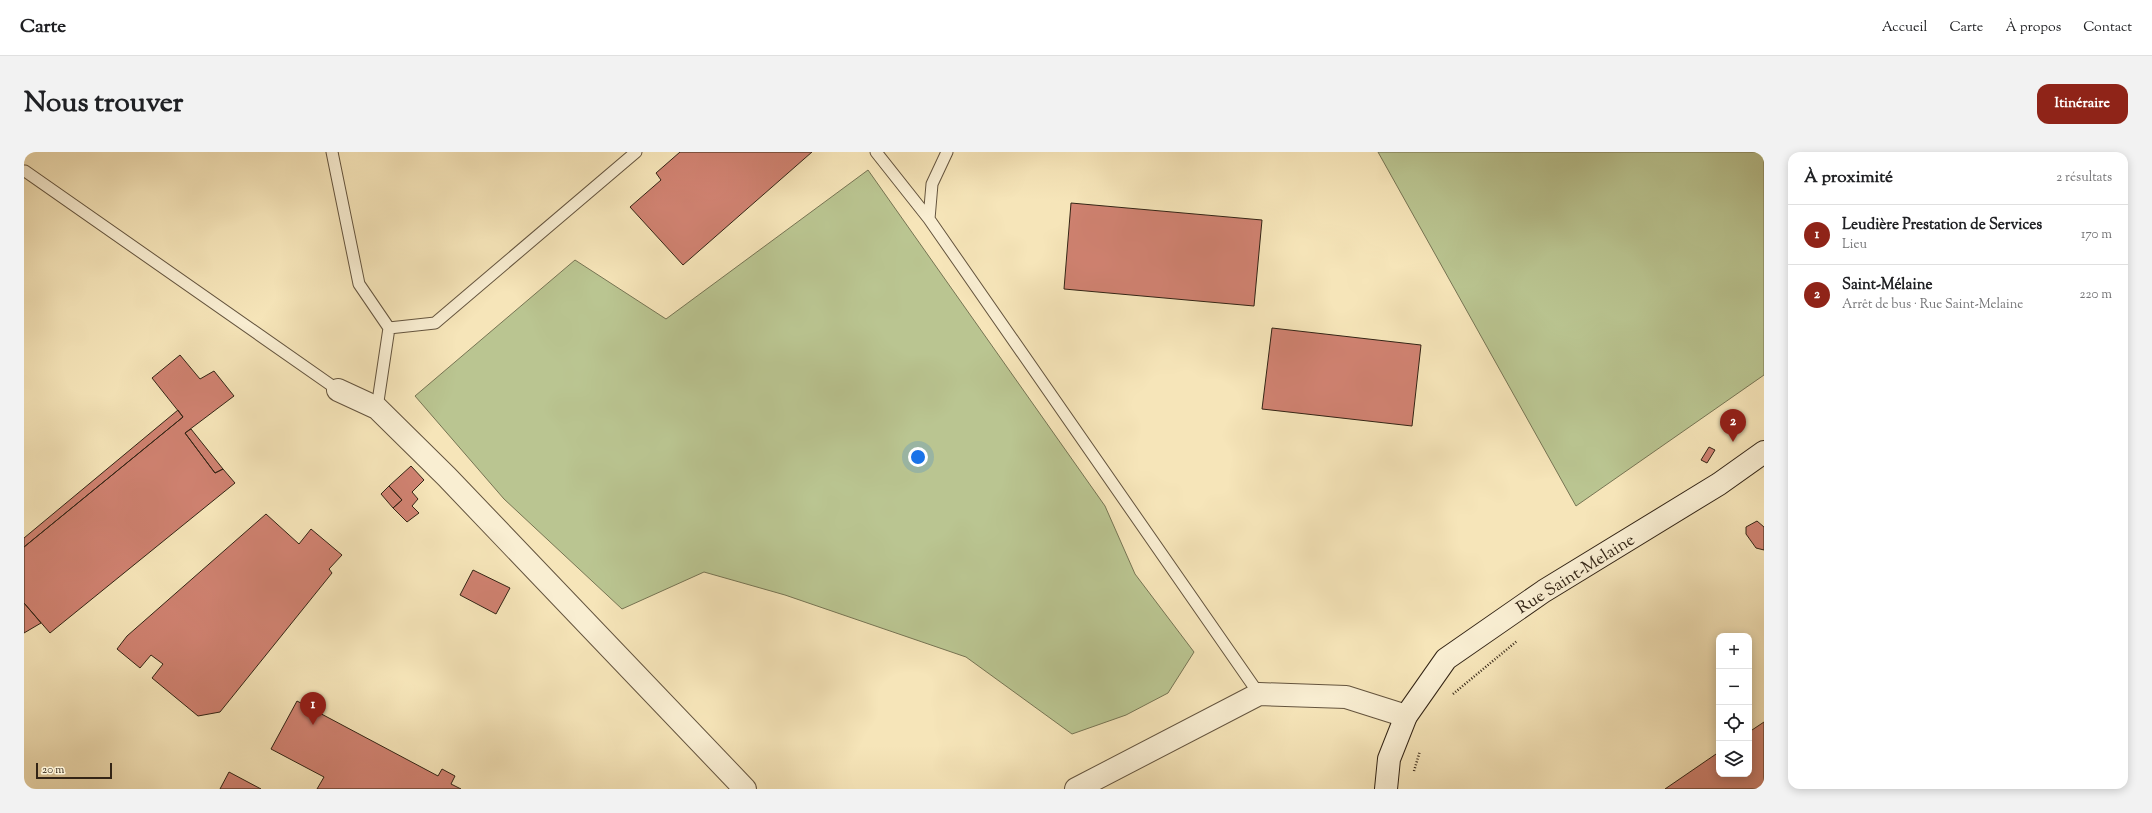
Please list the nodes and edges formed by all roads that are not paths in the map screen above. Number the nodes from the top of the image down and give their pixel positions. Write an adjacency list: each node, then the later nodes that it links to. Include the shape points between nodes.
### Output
1 (332, 152): 7 (lane, via 359,284)
2 (636, 152): 7 (lane, via 435,323)
3 (876, 152): 6 (lane)
4 (947, 152): 6 (lane, via 932,184)
5 (26, 171): 8 (lane)
6 (929, 219): 11 (lane)
7 (389, 328): 9 (lane)
8 (338, 390): 9 (street)
9 (377, 408): 13 (street, via 447,477)
10 (1764, 452): 12 (street, Rue Saint-Melaine, via 1719,484 1544,591 1446,659)
11 (1259, 694): 12 (street, via 1346,698); 14 (street)
12 (1406, 716): 15 (street, Rue Saint-Melaine, via 1388,759)
13 (745, 789)
14 (1076, 789)
15 (1386, 789)

